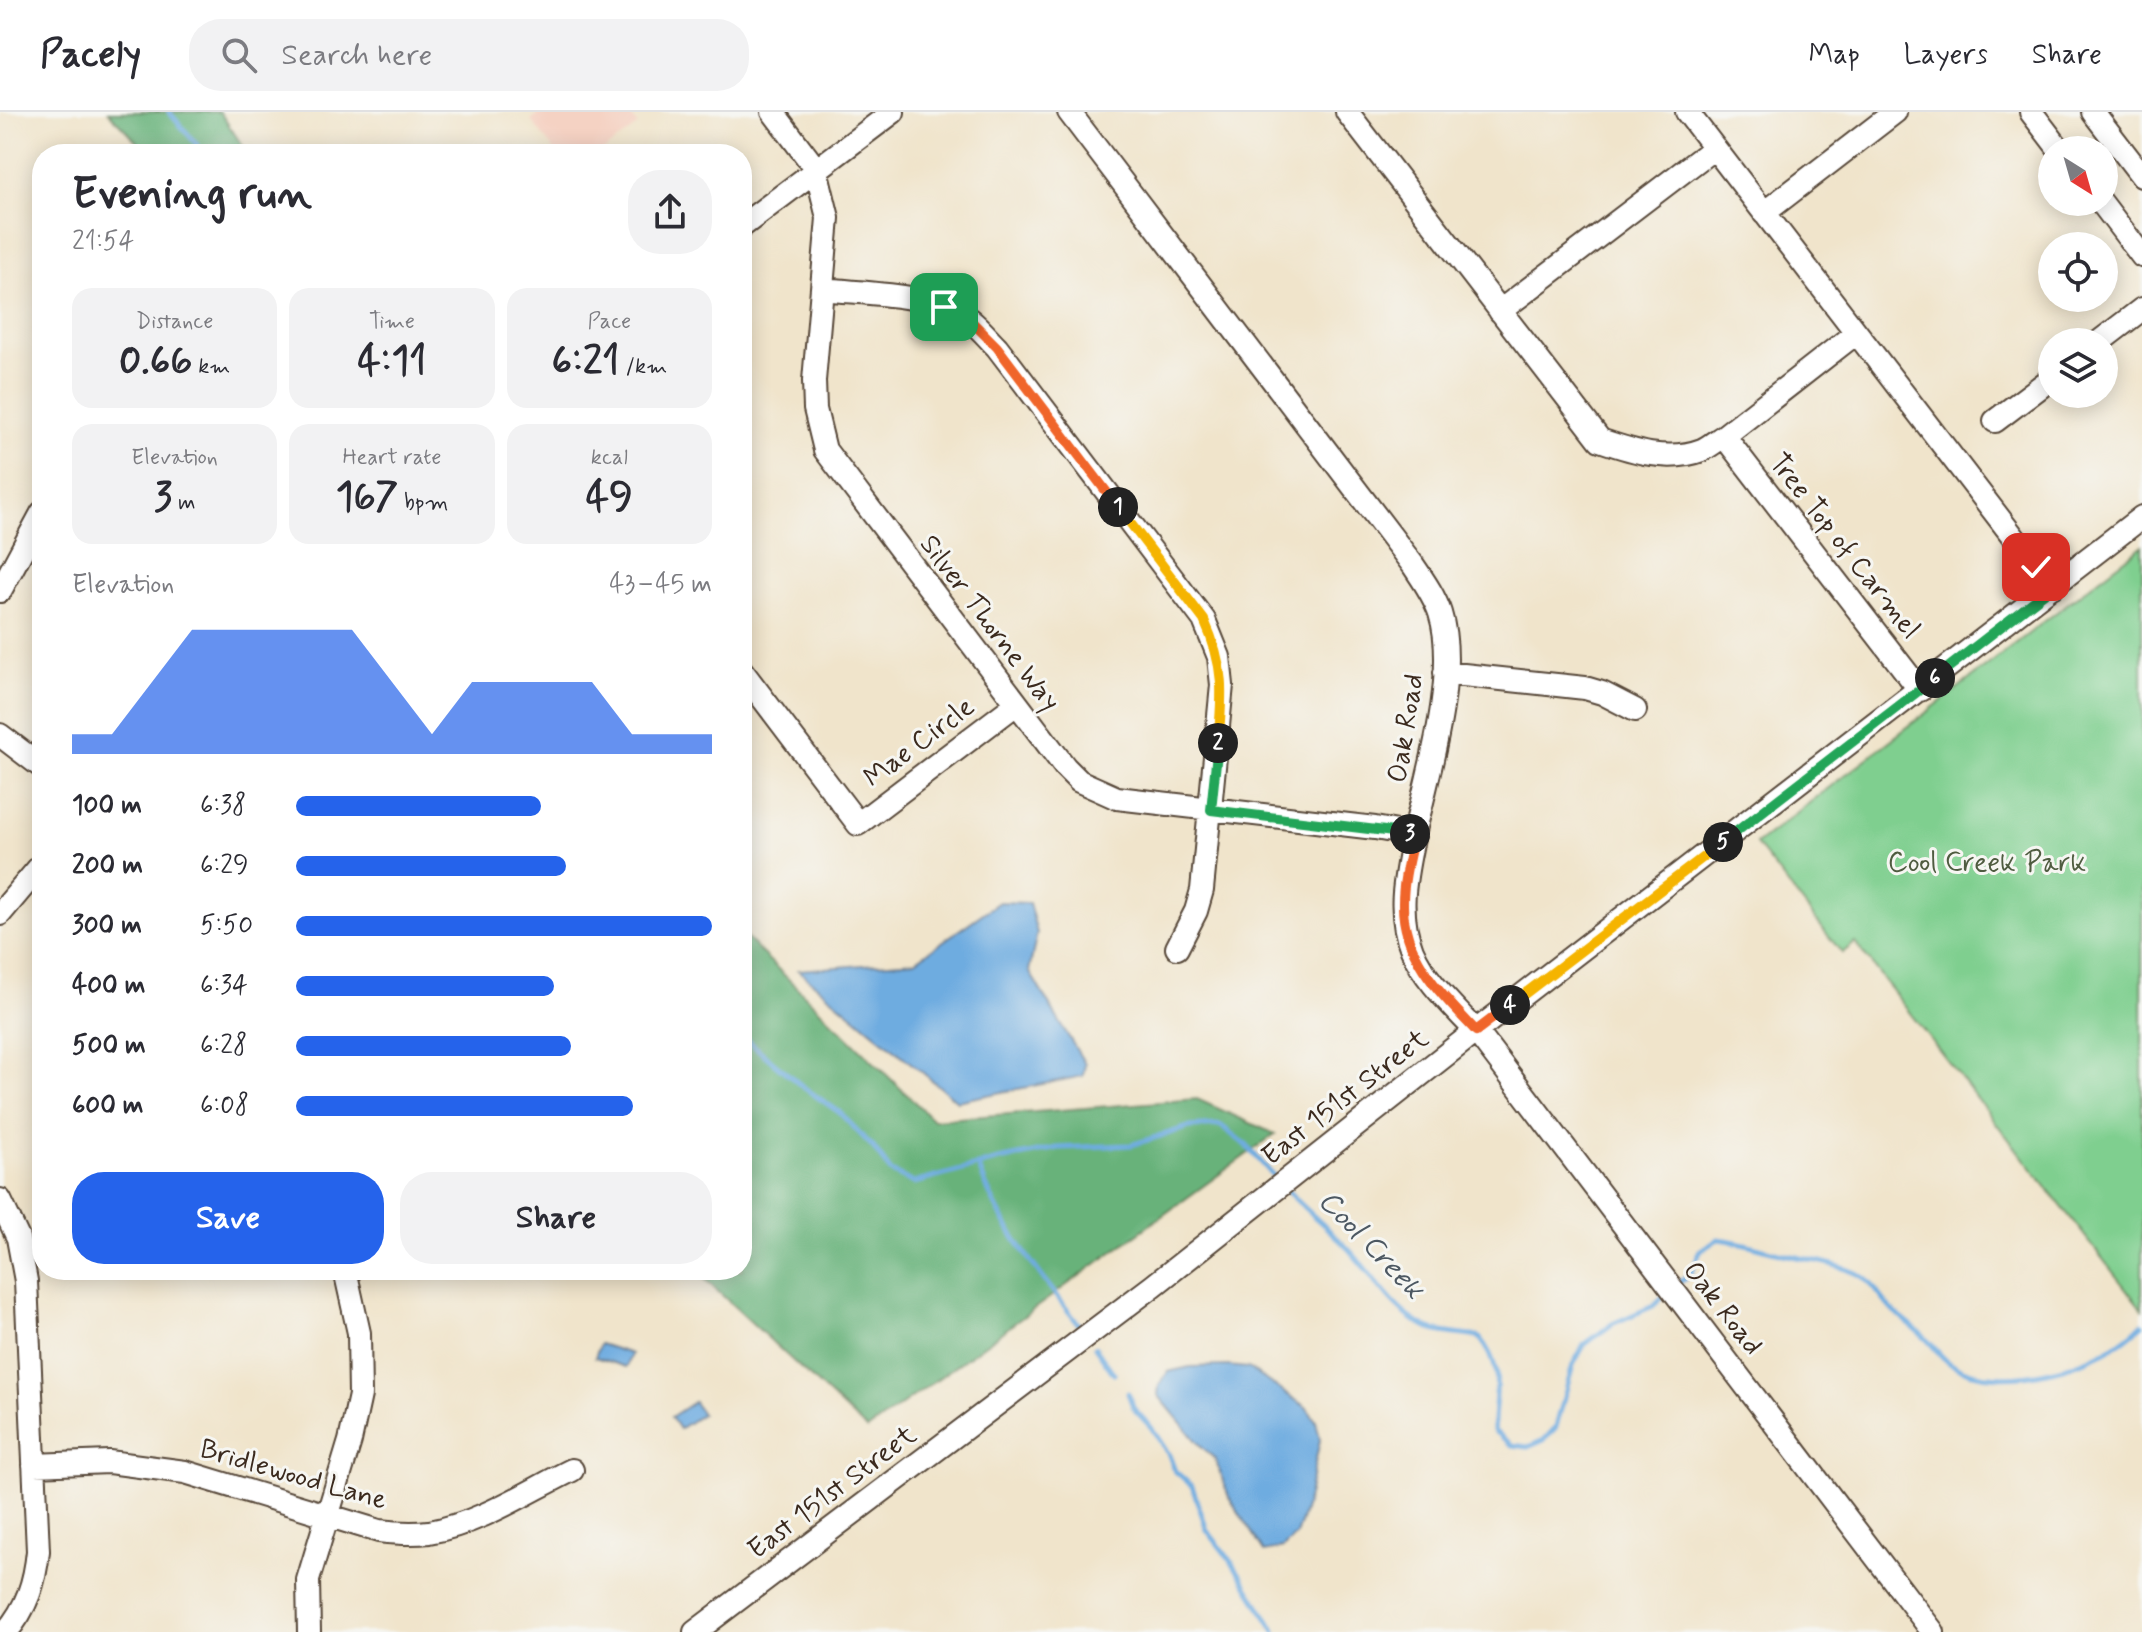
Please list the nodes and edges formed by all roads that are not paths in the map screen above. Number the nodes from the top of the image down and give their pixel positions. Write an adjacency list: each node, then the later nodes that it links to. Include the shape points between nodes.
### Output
1 (773, 112): 11 (street)
2 (893, 112): 11 (street)
3 (1069, 112): 29 (street, Oak Road, via 1413,565 1439,613)
4 (1347, 112): 19 (street)
5 (1687, 112): 10 (street)
6 (2031, 112): 9 (street)
7 (2093, 112): 12 (street)
8 (1882, 116): 13 (street)
9 (2049, 136)
10 (1714, 148): 13 (street); 19 (street)
11 (816, 169): 15 (street); 17 (street, Silver Thorne Way, via 828,218)
12 (2142, 176)
13 (1764, 213): 21 (street)
14 (2112, 216): 16 (street)
15 (752, 218)
16 (2142, 256)
17 (823, 289): 32 (street, Silver Thorne Way, via 814,381 825,450); 36 (street, via 914,299 969,319 997,347 1204,620 1219,657 1222,685)
18 (2142, 309): 20 (street)
19 (1500, 311): 24 (street, via 1600,440 1665,456 1702,450)
20 (2117, 328)
21 (1856, 333): 24 (street); 27 (street)
22 (2038, 389): 23 (street)
23 (1995, 421)
24 (1724, 436): 31 (street, Tree Top of Carmel)
25 (2142, 517): 27 (street, East 151st Street)
26 (32, 532): 28 (street)
27 (2052, 587): 31 (street, East 151st Street)
28 (0, 591)
29 (1445, 673): 33 (street, via 1585,688); 37 (street, Oak Road, via 1434,754)
30 (752, 684): 32 (street, Mae Circle, via 858,824)
31 (1920, 690): 41 (street, East 151st Street)
32 (1015, 705): 36 (street, Silver Thorne Way, via 1079,781 1139,802)
33 (1635, 710)
34 (0, 735): 35 (street)
35 (32, 759)
36 (1211, 810): 37 (street, Silver Thorne Way); 40 (street, via 1202,890)
37 (1414, 835): 41 (street, Oak Road, via 1404,881 1405,928 1421,967)
38 (32, 876): 39 (street)
39 (0, 914)
40 (1177, 948)
41 (1476, 1031): 49 (street, East 151st Street, via 1153,1286); 50 (street, Oak Road)
42 (0, 1200): 44 (street, via 18,1238 26,1281)
43 (347, 1280): 46 (street, via 359,1333 360,1395)
44 (34, 1465): 46 (street, Bridlewood Lane, via 109,1462 161,1468); 47 (street, via 36,1572 28,1599)
45 (572, 1470): 46 (street, Bridlewood Lane, via 475,1517 430,1531 379,1531)
46 (327, 1516): 48 (street, via 308,1580)
47 (6, 1632)
48 (309, 1632)
49 (695, 1632)
50 (1933, 1632)

